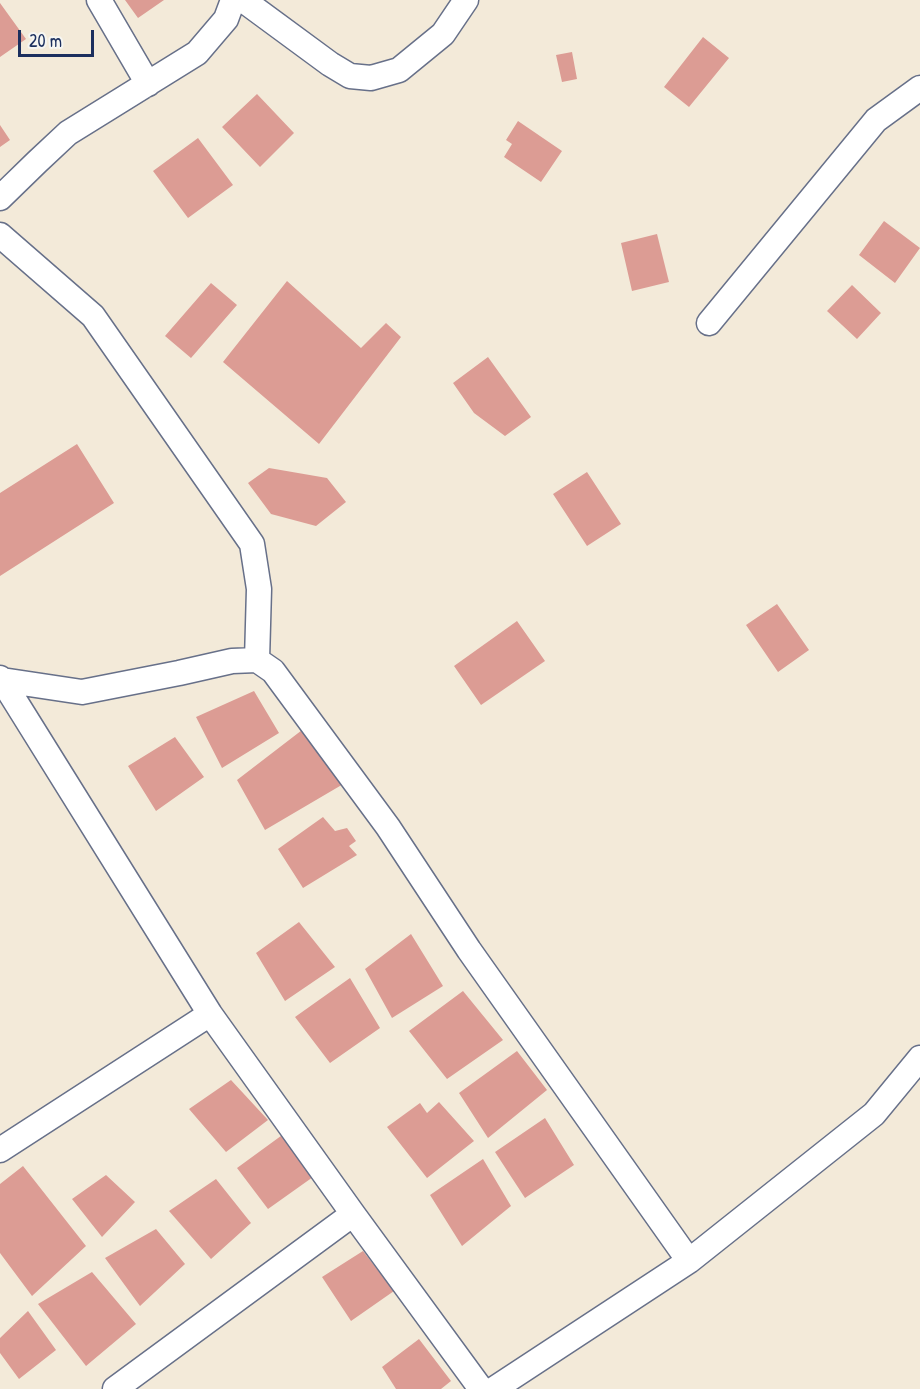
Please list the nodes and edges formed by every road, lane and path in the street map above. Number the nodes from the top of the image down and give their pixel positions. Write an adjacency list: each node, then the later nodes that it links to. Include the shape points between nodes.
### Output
1 (99, 0): 5 (street)
2 (233, 0): 5 (street, via 226,19 197,53)
3 (243, 0): 4 (street, via 330,64 350,76 370,78 399,70 408,63 443,34)
4 (466, 0)
5 (148, 84): 7 (street, via 68,133)
6 (920, 88): 9 (street, via 876,120)
7 (0, 198)
8 (0, 235): 10 (street, via 93,316 252,544 259,589)
9 (709, 323)
10 (257, 660): 11 (street, via 232,661 82,692); 16 (street, via 273,671 388,827)
11 (1, 679): 12 (street)
12 (210, 1014): 14 (street); 15 (street)
13 (920, 1058): 16 (street, via 874,1114)
14 (0, 1150)
15 (353, 1214): 17 (street); 18 (street)
16 (689, 1261): 19 (street)
17 (115, 1389)
18 (481, 1389)
19 (494, 1389)

